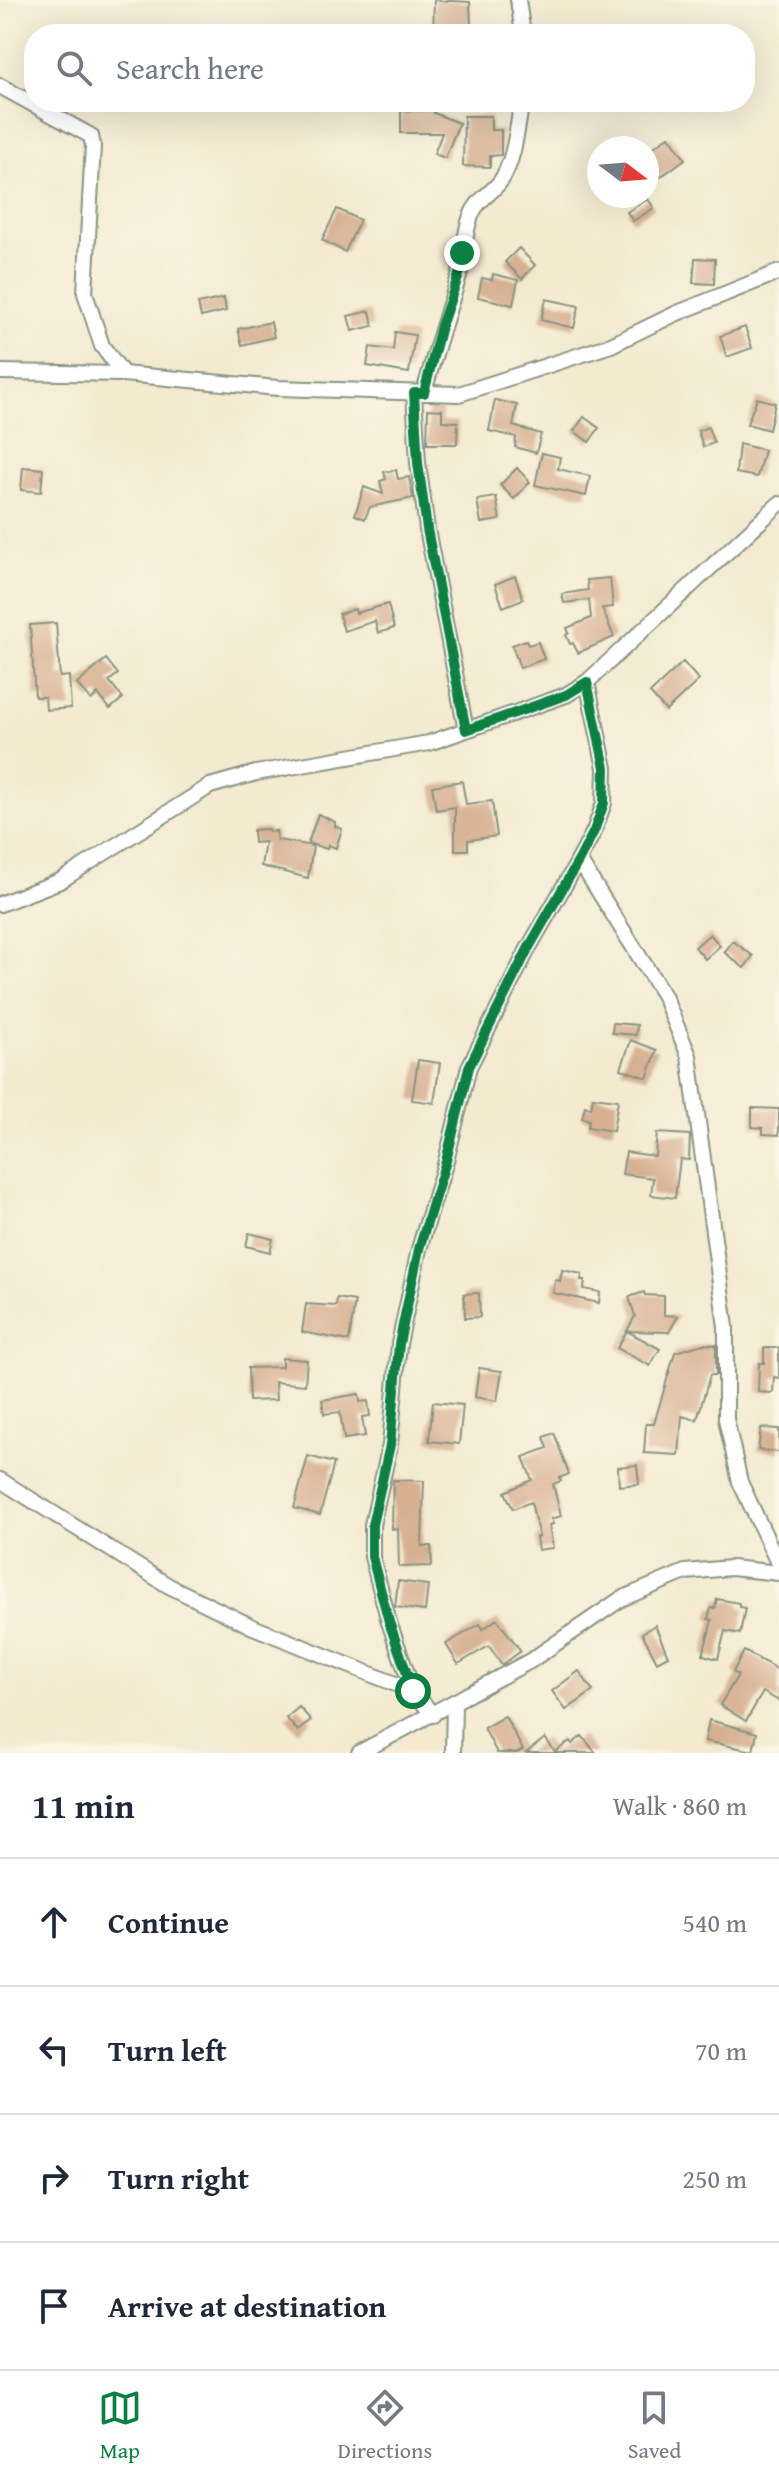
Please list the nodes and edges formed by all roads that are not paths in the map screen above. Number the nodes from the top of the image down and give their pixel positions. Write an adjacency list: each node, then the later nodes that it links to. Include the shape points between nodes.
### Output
1 (518, 0): 2 (street)
2 (522, 24)
3 (0, 86): 4 (street)
4 (24, 99)
5 (47, 112): 9 (street, via 91,136 85,293 102,346)
6 (520, 112): 10 (street, via 502,180 471,214 460,272)
7 (779, 272): 10 (street, via 548,367 459,394)
8 (0, 372): 9 (street)
9 (123, 374): 10 (street, via 278,388)
10 (419, 393): 13 (street, via 418,463 427,529)
11 (779, 504): 12 (street)
12 (587, 682): 13 (street, via 566,695); 14 (street, via 605,768 604,803)
13 (466, 730): 15 (street, via 429,743 210,786 60,881)
14 (579, 860): 17 (street, via 664,996 689,1056 726,1327 726,1419 740,1482); 19 (street, via 469,1067 399,1344 372,1557)
15 (0, 904)
16 (0, 1480): 19 (street, via 169,1586 265,1632)
17 (779, 1565)
18 (779, 1573): 20 (street, via 731,1568 685,1572 621,1599 530,1661)
19 (413, 1691): 21 (street)
20 (454, 1703): 21 (street); 23 (street)
21 (433, 1715): 22 (street)
22 (359, 1753)
23 (453, 1753)

